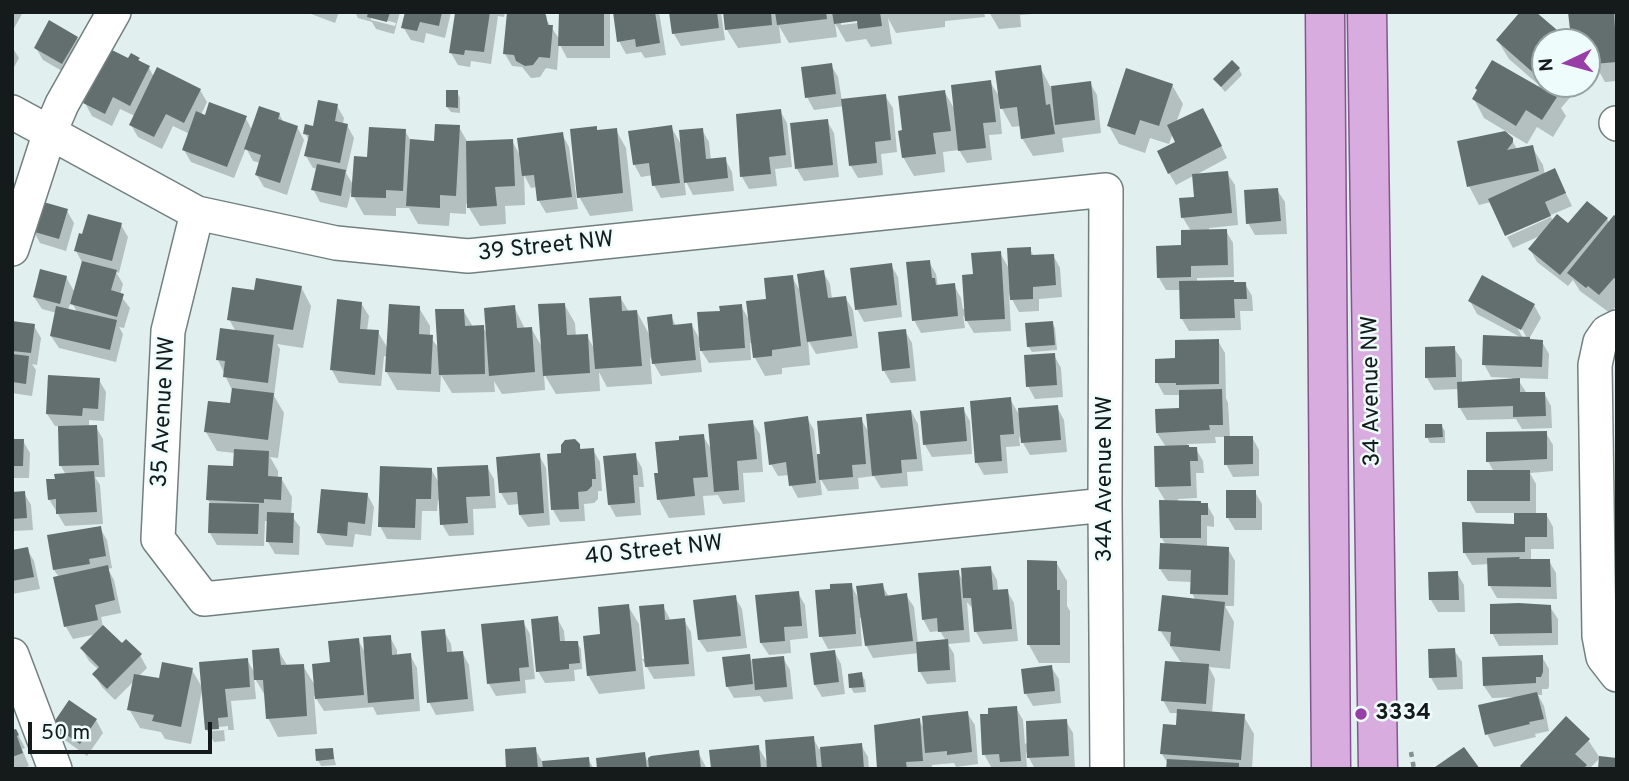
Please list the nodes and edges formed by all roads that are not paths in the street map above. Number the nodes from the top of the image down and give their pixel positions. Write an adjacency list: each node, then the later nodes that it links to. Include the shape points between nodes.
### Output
1 (114, 12): 5 (street)
2 (1325, 12): 16 (main road, 34 Avenue NW)
3 (1367, 12): 17 (main road, 34 Avenue NW)
4 (12, 111): 5 (street, 39 Street NW)
5 (50, 132): 7 (street, 39 Street NW); 8 (street)
6 (1106, 190): 7 (street, 39 Street NW, via 468,256 336,243); 10 (street, 34A Avenue NW)
7 (197, 213): 11 (street, 35 Avenue NW, via 168,331 158,539)
8 (12, 249)
9 (1612, 330): 13 (street, via 1600,342 1595,365 1599,635 1603,657)
10 (1105, 505): 11 (street, 40 Street NW); 15 (street, 34A Avenue NW)
11 (204, 599)
12 (12, 655): 14 (street)
13 (1617, 675)
14 (55, 769)
15 (1108, 769)
16 (1331, 769)
17 (1378, 769)

